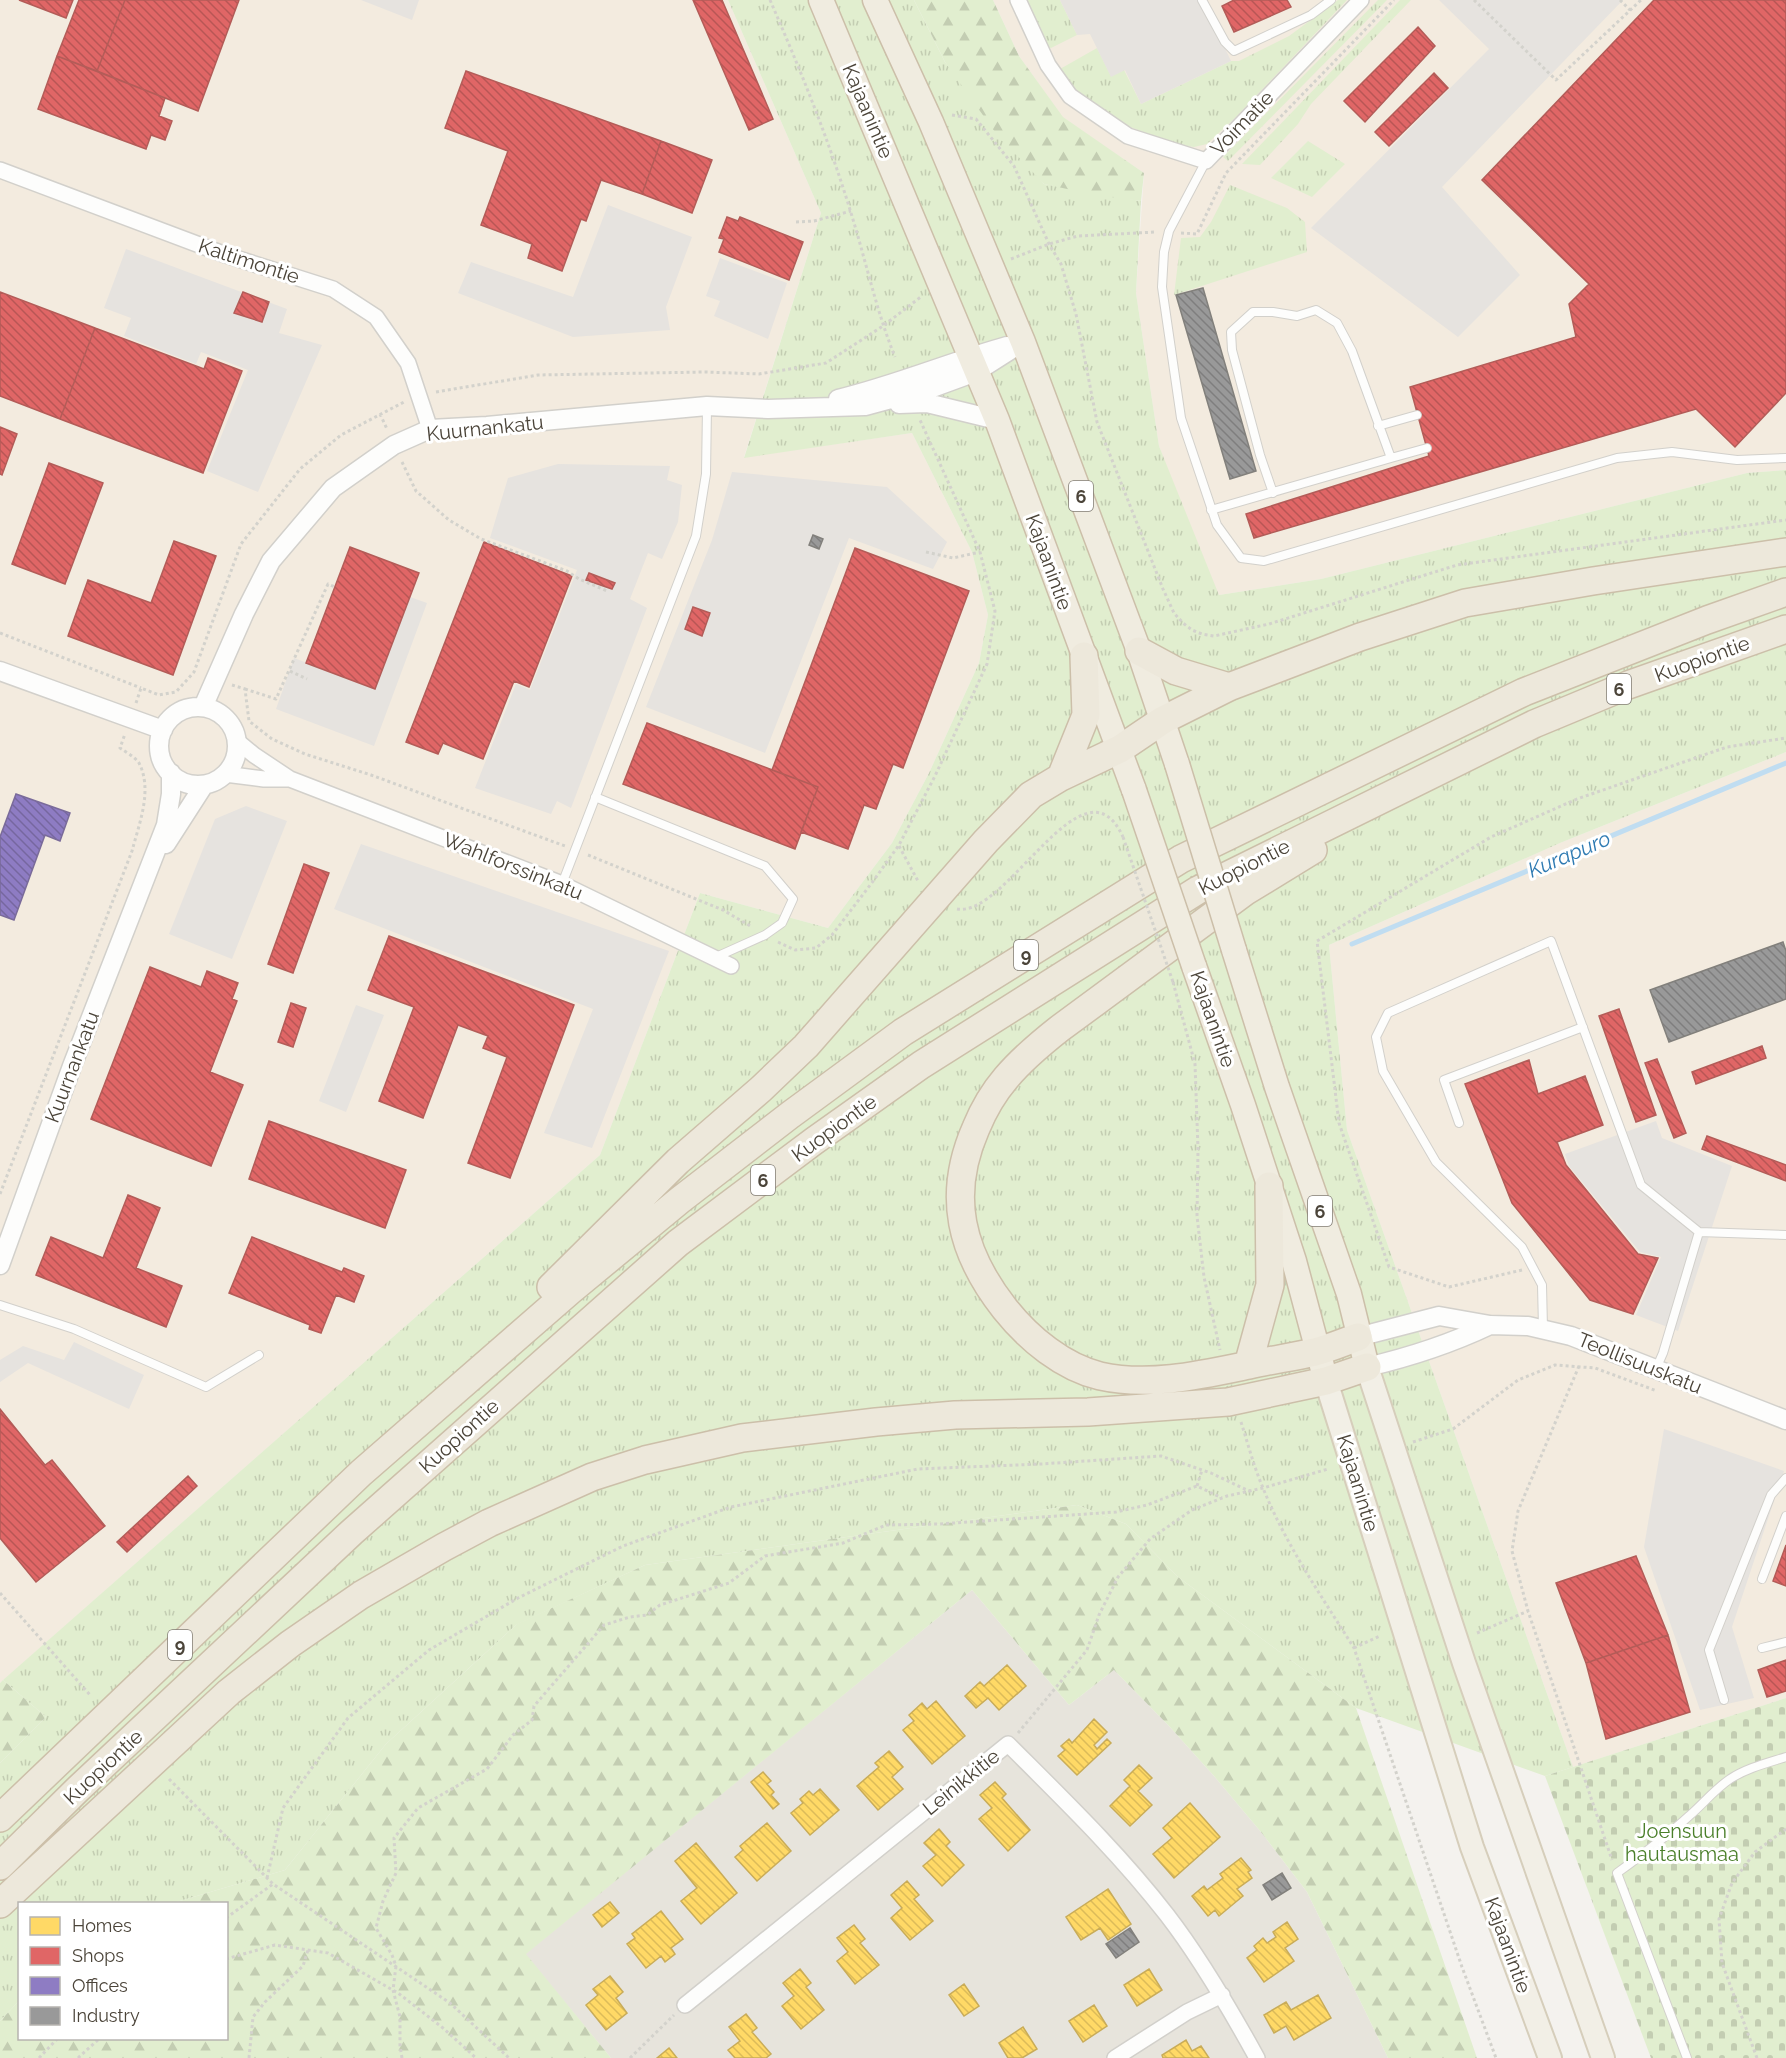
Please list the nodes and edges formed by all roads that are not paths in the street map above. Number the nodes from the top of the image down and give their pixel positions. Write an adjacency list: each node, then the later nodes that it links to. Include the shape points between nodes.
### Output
1 (821, 0): 10 (highway, Kajaanintie / 6)
2 (875, 0): 9 (highway, Kajaanintie / 6)
3 (1018, 0): 7 (street, Voimatie, via 1048,65 1070,96 1128,136)
4 (1202, 0): 5 (lane, via 1234,51 1311,15)
5 (1331, 0)
6 (1361, 0): 7 (street, Voimatie)
7 (1206, 161): 22 (lane, via 1169,231 1162,287 1181,418)
8 (0, 170): 17 (street, Kaltimontie, via 204,247 333,289 376,317 408,363)
9 (1023, 342): 10 (street, Kuurnankatu); 26 (highway, Kajaanintie / 6)
10 (974, 364): 12 (street, Kuurnankatu, via 935,387); 13 (street, Kuurnankatu); 15 (highway, Kajaanintie / 6)
11 (707, 406): 13 (street, Kuurnankatu); 17 (street, Kuurnankatu); 41 (lane, via 706,474 696,536)
12 (864, 406): 13 (street, Kuurnankatu); 15 (street, via 927,403)
13 (802, 407)
14 (1418, 415): 16 (lane)
15 (997, 420): 27 (highway, Kajaanintie / 6)
16 (1378, 426): 20 (lane); 21 (lane, via 1352,351 1337,323 1316,310 1297,316 1253,312 1231,332 1232,350)
17 (430, 429): 30 (street, Kuurnankatu, via 394,445 333,488 271,561)
18 (1427, 448): 20 (lane)
19 (1786, 458): 22 (lane, via 1737,460 1672,452 1617,458 1264,561 1241,558)
20 (1391, 459): 21 (lane)
21 (1273, 493): 22 (lane)
22 (1211, 510)
23 (1786, 552): 29 (highway, via 1465,603 1360,637)
24 (1786, 592): 63 (highway, Kuopiontie / 9, via 1524,692 1181,860 903,1032 790,1115 571,1290)
25 (1786, 629): 35 (highway, Kuopiontie / 6, via 1629,685 1534,724)
26 (1139, 651): 29 (highway, via 1176,671); 31 (highway, Kajaanintie / 6)
27 (1084, 656): 34 (highway, Kajaanintie / 6); 38 (highway, via 1086,715)
28 (0, 671): 32 (street)
29 (1229, 687): 31 (highway)
30 (203, 707): 32 (street, via 180,711); 33 (street, via 227,719)
31 (1163, 720): 34 (highway); 55 (highway, Kajaanintie / 6, bridge, via 1277,1088 1349,1294)
32 (163, 729): 36 (street, via 160,753)
33 (237, 741): 37 (street, via 233,764); 39 (street, Wahlforssinkatu)
34 (1120, 749): 38 (highway); 48 (highway, Kajaanintie / 6, bridge)
35 (1458, 763): 58 (highway, 6, via 1246,891 1059,1029 1005,1079 982,1113 967,1148 960,1208 971,1255 983,1280 1018,1326 1045,1348 1066,1363 1100,1376 1140,1380 1202,1376); 72 (highway, Kuopiontie / 6, via 1198,890 921,1065 814,1141 678,1244 352,1532)
36 (171, 773): 40 (street, via 180,780); 42 (street, Kuurnankatu, via 166,825)
37 (225, 774): 39 (street, Wahlforssinkatu); 40 (street)
38 (1061, 777): 63 (highway, via 1031,795 986,841 806,1046 678,1161)
39 (290, 779): 43 (street, Wahlforssinkatu)
40 (204, 784): 42 (street, Kuurnankatu)
41 (595, 797): 43 (lane); 44 (lane, via 765,866 793,899 782,923 765,935)
42 (148, 871): 51 (street, Kuurnankatu)
43 (562, 884): 44 (street, Wahlforssinkatu)
44 (714, 957): 45 (street, Wahlforssinkatu)
45 (731, 966)
46 (1583, 1027): 47 (lane, via 1444,1080); 49 (lane, via 1641,1185); 54 (lane, via 1551,941 1388,1013 1376,1037 1383,1071 1436,1162 1522,1247 1542,1285)
47 (1459, 1123)
48 (1269, 1186): 56 (highway, Kajaanintie / 6); 58 (highway, 6, via 1270,1285)
49 (1699, 1232): 50 (lane); 60 (lane)
50 (1786, 1235)
51 (0, 1265)
52 (0, 1305): 57 (lane, via 74,1329 206,1387)
53 (1490, 1324): 54 (street, Teollisuuskatu); 55 (street, Teollisuuskatu, via 1439,1316); 59 (street, Teollisuuskatu, via 1418,1355)
54 (1543, 1328): 60 (street, Teollisuuskatu)
55 (1358, 1337): 56 (highway); 59 (highway, 6)
56 (1318, 1351): 58 (highway, 6); 61 (highway, Kajaanintie / 6)
57 (259, 1355)
58 (1248, 1365)
59 (1367, 1367): 61 (highway); 79 (main road, via 1464,1663)
60 (1656, 1370): 62 (street, Teollisuuskatu)
61 (1326, 1381): 73 (highway, via 1228,1402 1088,1412 955,1415 742,1438 645,1460 592,1477 444,1547 361,1595 290,1644 229,1692); 78 (main road, Kajaanintie, via 1472,1847)
62 (1786, 1420)
63 (361, 1473): 71 (highway, Kuopiontie / 9)
64 (1786, 1478): 69 (lane, via 1771,1496 1709,1650)
65 (1786, 1516): 66 (lane)
66 (1762, 1579)
67 (1786, 1642): 68 (lane)
68 (1762, 1648)
69 (1724, 1700)
70 (1786, 1757): 80 (lane, via 1732,1778 1660,1842 1617,1873)
71 (0, 1818)
72 (0, 1866)
73 (0, 1904)
74 (1222, 1995): 75 (street, Leinikkitie, via 1138,1880 1008,1744); 76 (street, via 1187,2012); 77 (street, Leinikkitie)
75 (685, 2005)
76 (1115, 2058)
77 (1257, 2058)
78 (1550, 2058)
79 (1603, 2058)
80 (1687, 2058)

